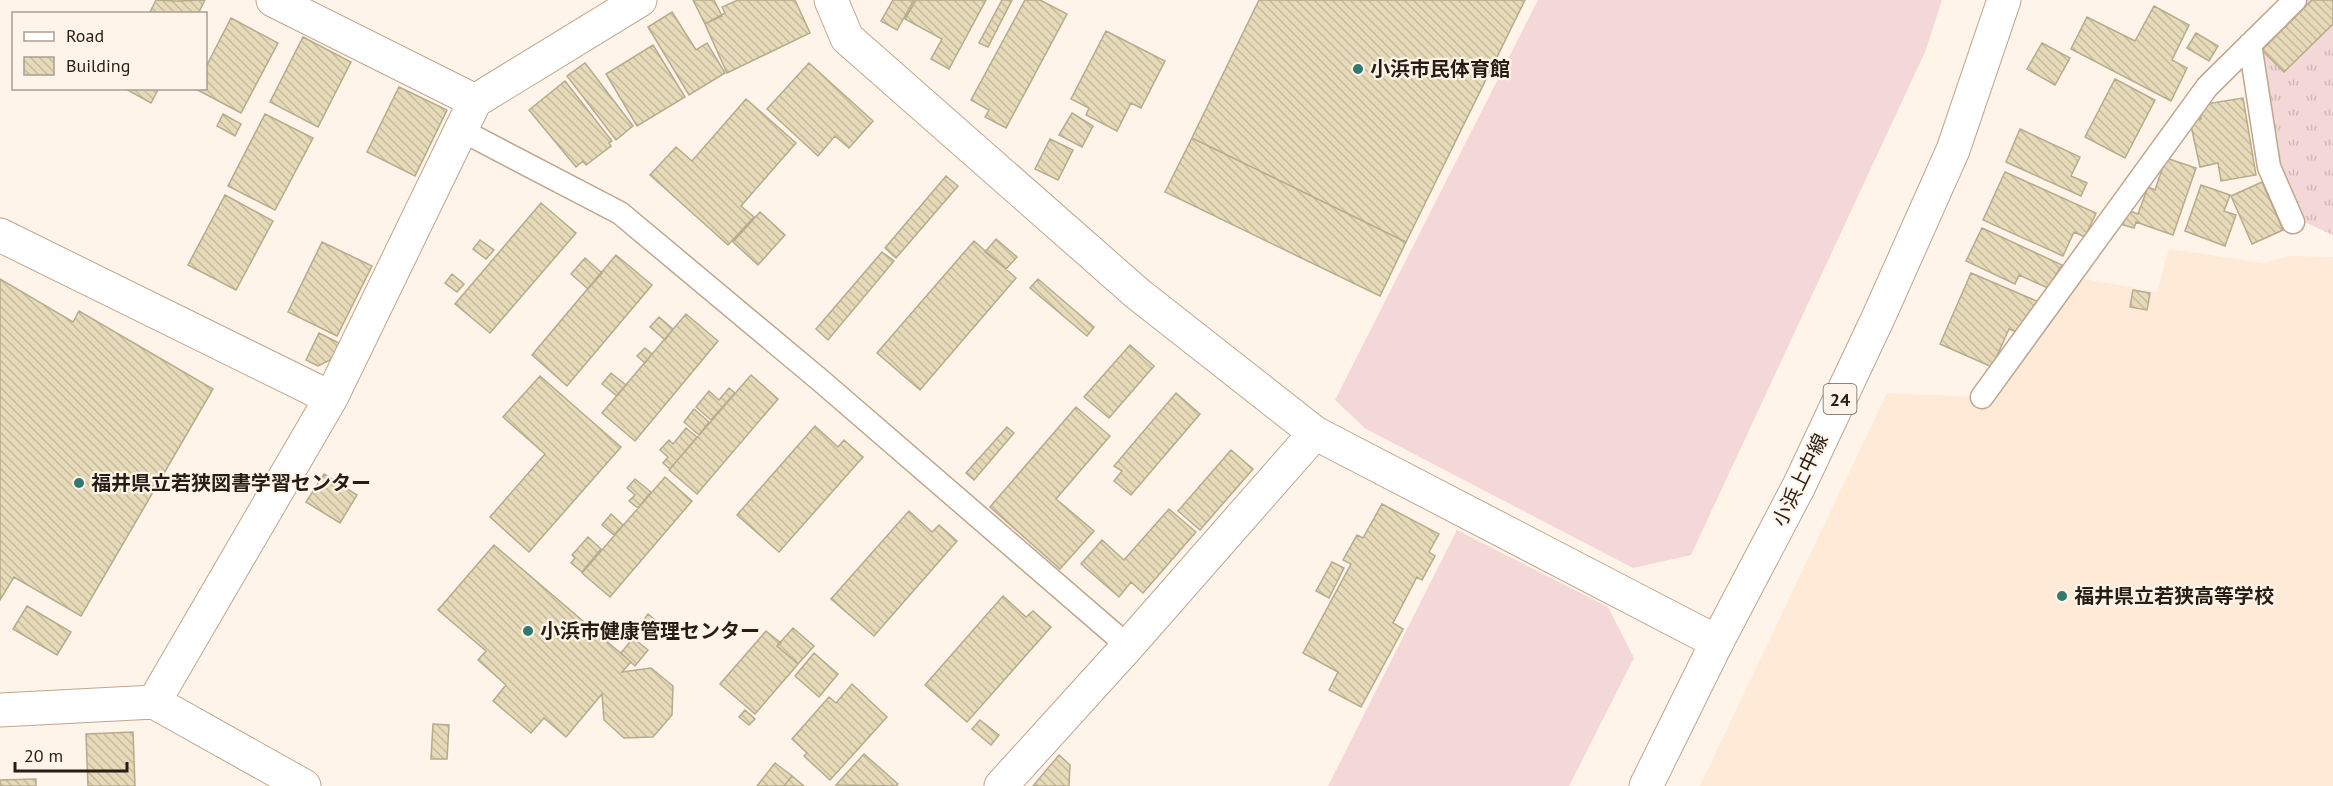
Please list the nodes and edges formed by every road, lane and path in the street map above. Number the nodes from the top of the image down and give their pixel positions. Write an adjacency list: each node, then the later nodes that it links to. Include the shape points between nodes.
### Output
1 (273, 0): 7 (street)
2 (640, 0): 7 (street)
3 (831, 0): 13 (street, via 847,38 1138,294)
4 (2004, 0): 14 (street, 小浜上中線 / 24, via 1953,150 1884,306 1799,486)
5 (2295, 0): 6 (lane)
6 (2250, 45): 9 (lane, via 2269,167); 11 (lane, via 2207,87)
7 (475, 101): 8 (street)
8 (461, 130): 12 (street); 15 (lane, via 620,213)
9 (2293, 222)
10 (0, 235): 12 (street)
11 (1982, 397)
12 (331, 398): 16 (street)
13 (1315, 433): 14 (street); 15 (street)
14 (1717, 642): 20 (street, 小浜上中線 / 24)
15 (1128, 646): 19 (street)
16 (154, 702): 17 (street); 18 (street)
17 (0, 710)
18 (303, 786)
19 (1001, 786)
20 (1646, 786)

